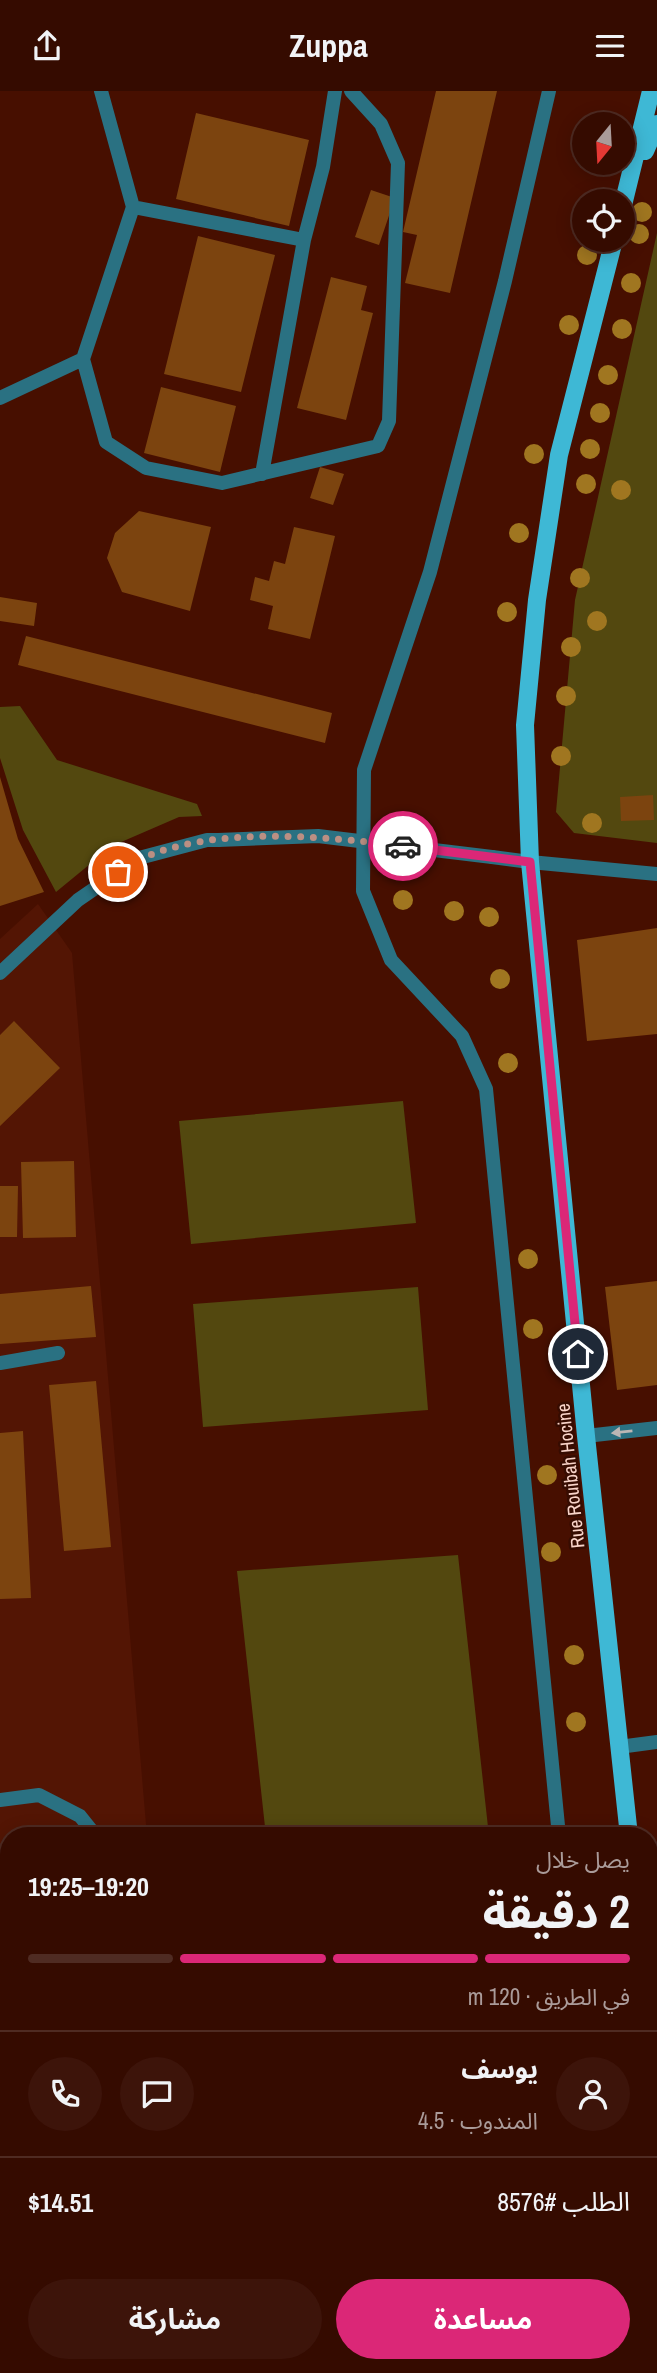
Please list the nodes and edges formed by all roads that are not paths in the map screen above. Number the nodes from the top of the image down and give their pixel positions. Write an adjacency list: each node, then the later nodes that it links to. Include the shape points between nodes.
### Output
1 (101, 91): 9 (street)
2 (335, 91): 10 (street, via 323,167)
3 (351, 91): 14 (street, via 381,124 398,163 389,421 378,446)
4 (549, 91): 26 (street, via 430,572 364,770 363,891 391,960 462,1035 486,1089)
5 (651, 91): 7 (main road)
6 (657, 124): 8 (main road)
7 (627, 189)
8 (629, 189)
9 (133, 207): 10 (street); 12 (street)
10 (304, 240): 14 (street)
11 (611, 252): 15 (main road, Rue Rouibah Hocine, via 559,455 537,600 524,725)
12 (83, 359): 13 (street); 14 (street, via 106,442 146,468 222,483)
13 (0, 398)
14 (261, 474)
15 (530, 862): 16 (street); 17 (street, bridge, via 318,836 207,840 139,858 78,900); 21 (main road, Rue Rouibah Hocine)
16 (657, 874)
17 (0, 973)
18 (58, 1353): 19 (street)
19 (0, 1363)
20 (657, 1428): 21 (street, one-way to 21)
21 (586, 1436): 23 (main road, Rue Rouibah Hocine)
22 (657, 1742): 23 (street)
23 (619, 1747): 27 (main road, Rue Rouibah Hocine)
24 (0, 1800): 25 (street, via 39,1795 80,1816)
25 (89, 1827)
26 (558, 1827)
27 (628, 1827)

